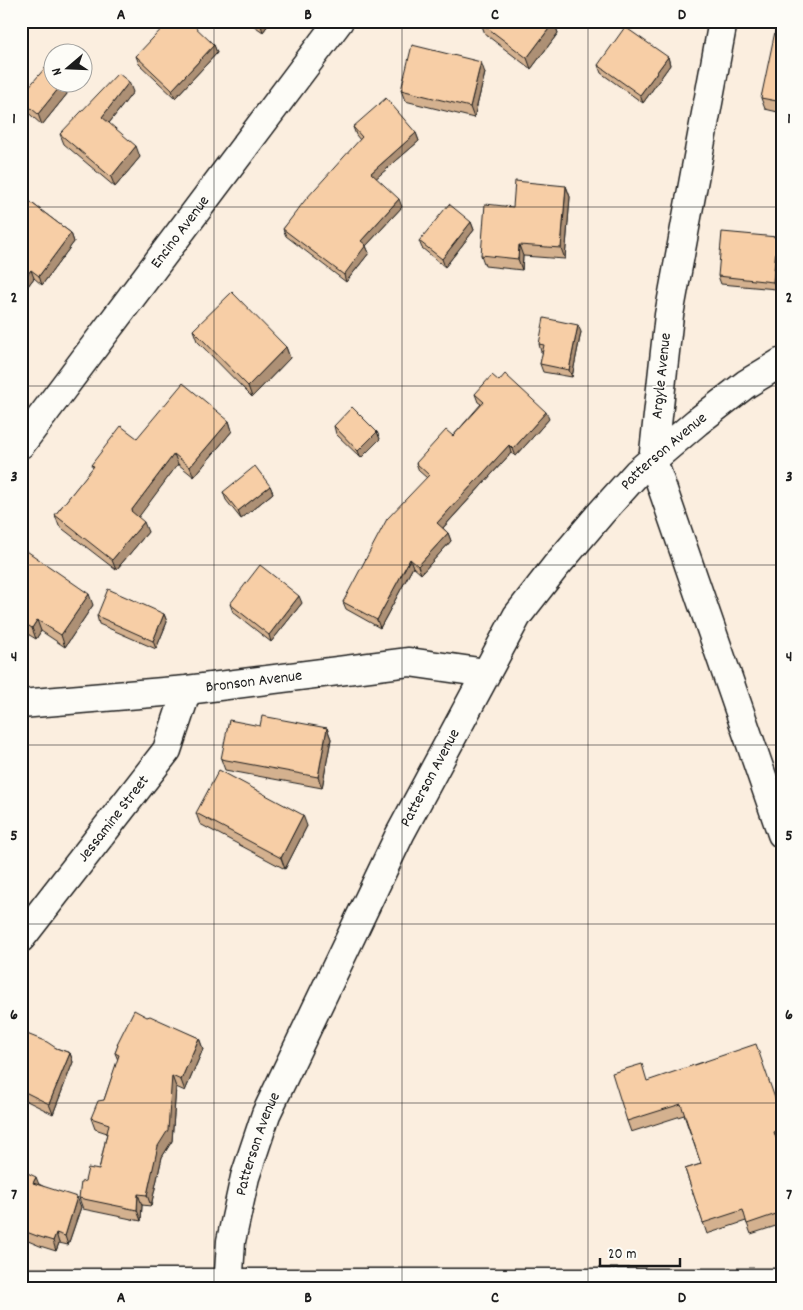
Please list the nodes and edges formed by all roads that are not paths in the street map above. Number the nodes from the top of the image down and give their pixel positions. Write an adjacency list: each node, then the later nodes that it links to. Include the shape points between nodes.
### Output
1 (339, 21): 4 (street, Encino Avenue)
2 (723, 21): 5 (street, Argyle Avenue, via 669,316)
3 (782, 362): 5 (street, Patterson Avenue, via 746,384)
4 (21, 444)
5 (654, 460): 6 (street, Patterson Avenue, via 631,480 556,566 517,616); 9 (street, Argyle Avenue)
6 (486, 673): 7 (street, Bronson Avenue, via 409,662); 13 (street, Patterson Avenue, via 400,834 266,1114 245,1177 231,1242)
7 (187, 690): 8 (street, Bronson Avenue); 10 (street, Jessamine Street, via 167,750)
8 (21, 704)
9 (782, 834)
10 (21, 938)
11 (21, 1283): 13 (street)
12 (782, 1283): 13 (street)
13 (228, 1286)

